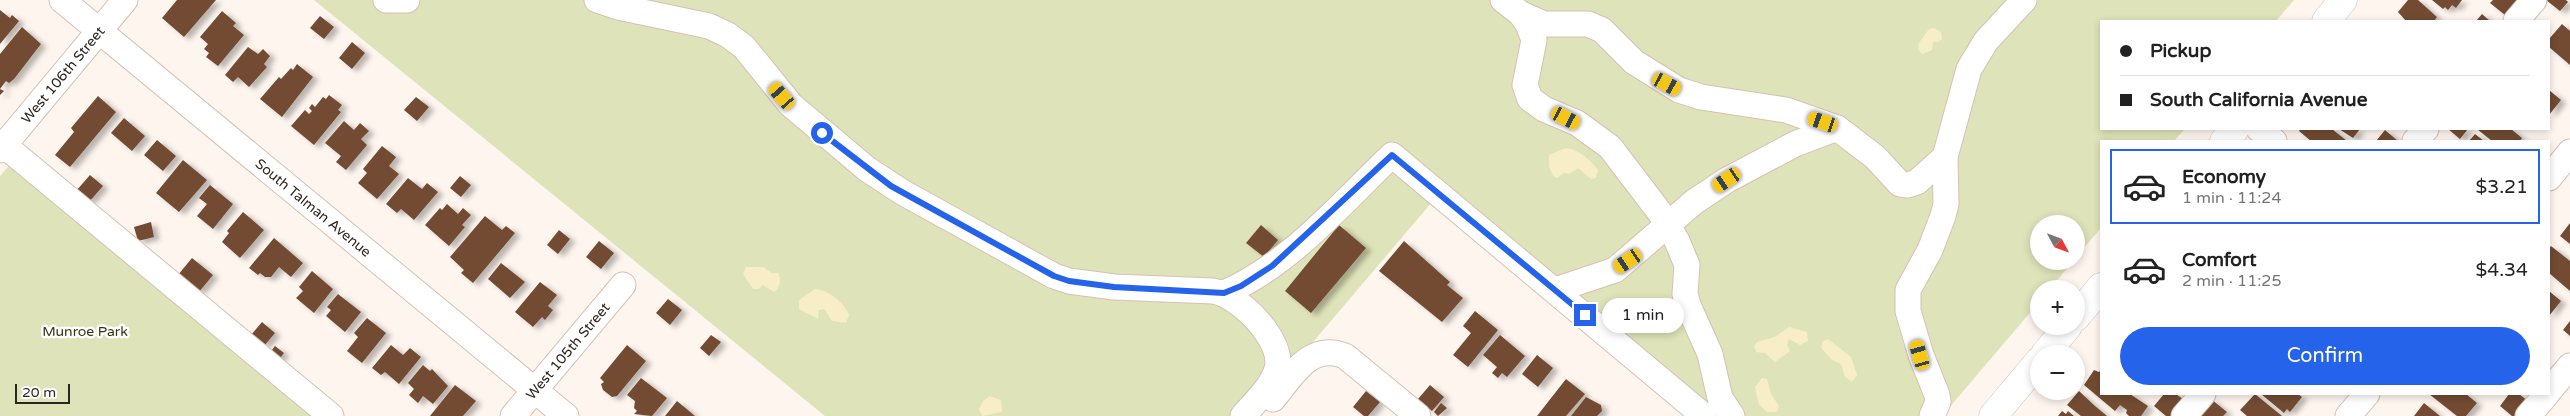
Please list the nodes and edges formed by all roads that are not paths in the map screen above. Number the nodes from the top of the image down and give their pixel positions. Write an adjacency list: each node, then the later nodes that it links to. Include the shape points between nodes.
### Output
1 (62, 0): 12 (street, South Talman Avenue)
2 (125, 0): 12 (street, West 106th Street)
3 (386, 0): 4 (street)
4 (407, 0)
5 (597, 0): 28 (street, via 709,26 728,35 744,48 791,105 867,169 896,189 1054,276 1114,287)
6 (2024, 0): 22 (street, via 1986,41 1969,69)
7 (2343, 0): 10 (main road)
8 (2534, 0): 11 (street)
9 (1512, 7): 13 (street, via 1544,24 1588,24 1602,30 1634,62 1679,90 1701,97 1786,110); 24 (street, via 1528,24 1534,40 1525,86 1530,99 1544,109 1577,123 1610,147)
10 (2327, 20)
11 (2517, 20)
12 (99, 31): 20 (street, West 106th Street); 33 (street, South Talman Avenue)
13 (1837, 128): 22 (street, via 1875,157 1900,184 1908,186 1918,182); 24 (street, via 1760,161 1694,202)
14 (2234, 130): 17 (main road)
15 (2260, 130): 18 (street)
16 (2425, 130): 19 (street)
17 (2225, 140)
18 (2273, 140)
19 (2416, 140)
20 (1, 145): 37 (street)
21 (2570, 152): 23 (street)
22 (1945, 157): 45 (street, via 1946,204 1943,216 1930,250 1910,283 1907,300 1920,355 1937,395 1938,402)
23 (2550, 177)
24 (1667, 224): 27 (street, via 1615,270); 44 (street, via 1688,265 1685,294 1688,305 1710,354 1720,398)
25 (623, 285): 33 (street, West 105th Street)
26 (2100, 288): 29 (main road)
27 (1555, 290): 28 (street, via 1392,155 1272,266); 43 (street)
28 (1224, 293): 40 (street, via 1265,330 1279,361 1270,385)
29 (2085, 306)
30 (2061, 335): 31 (main road)
31 (2052, 345)
32 (2030, 372): 46 (main road)
33 (535, 390): 38 (street, West 105th Street); 39 (street, South Talman Avenue)
34 (2202, 395): 47 (street)
35 (2366, 395): 48 (street)
36 (2545, 395): 49 (street)
37 (331, 416)
38 (513, 416)
39 (566, 416)
40 (1243, 416)
41 (1259, 416): 42 (street, via 1302,365 1316,354 1332,350 1345,356)
42 (1418, 416)
43 (1704, 416)
44 (1732, 416)
45 (1932, 416)
46 (1993, 416)
47 (2184, 416)
48 (2348, 416)
49 (2528, 416)

